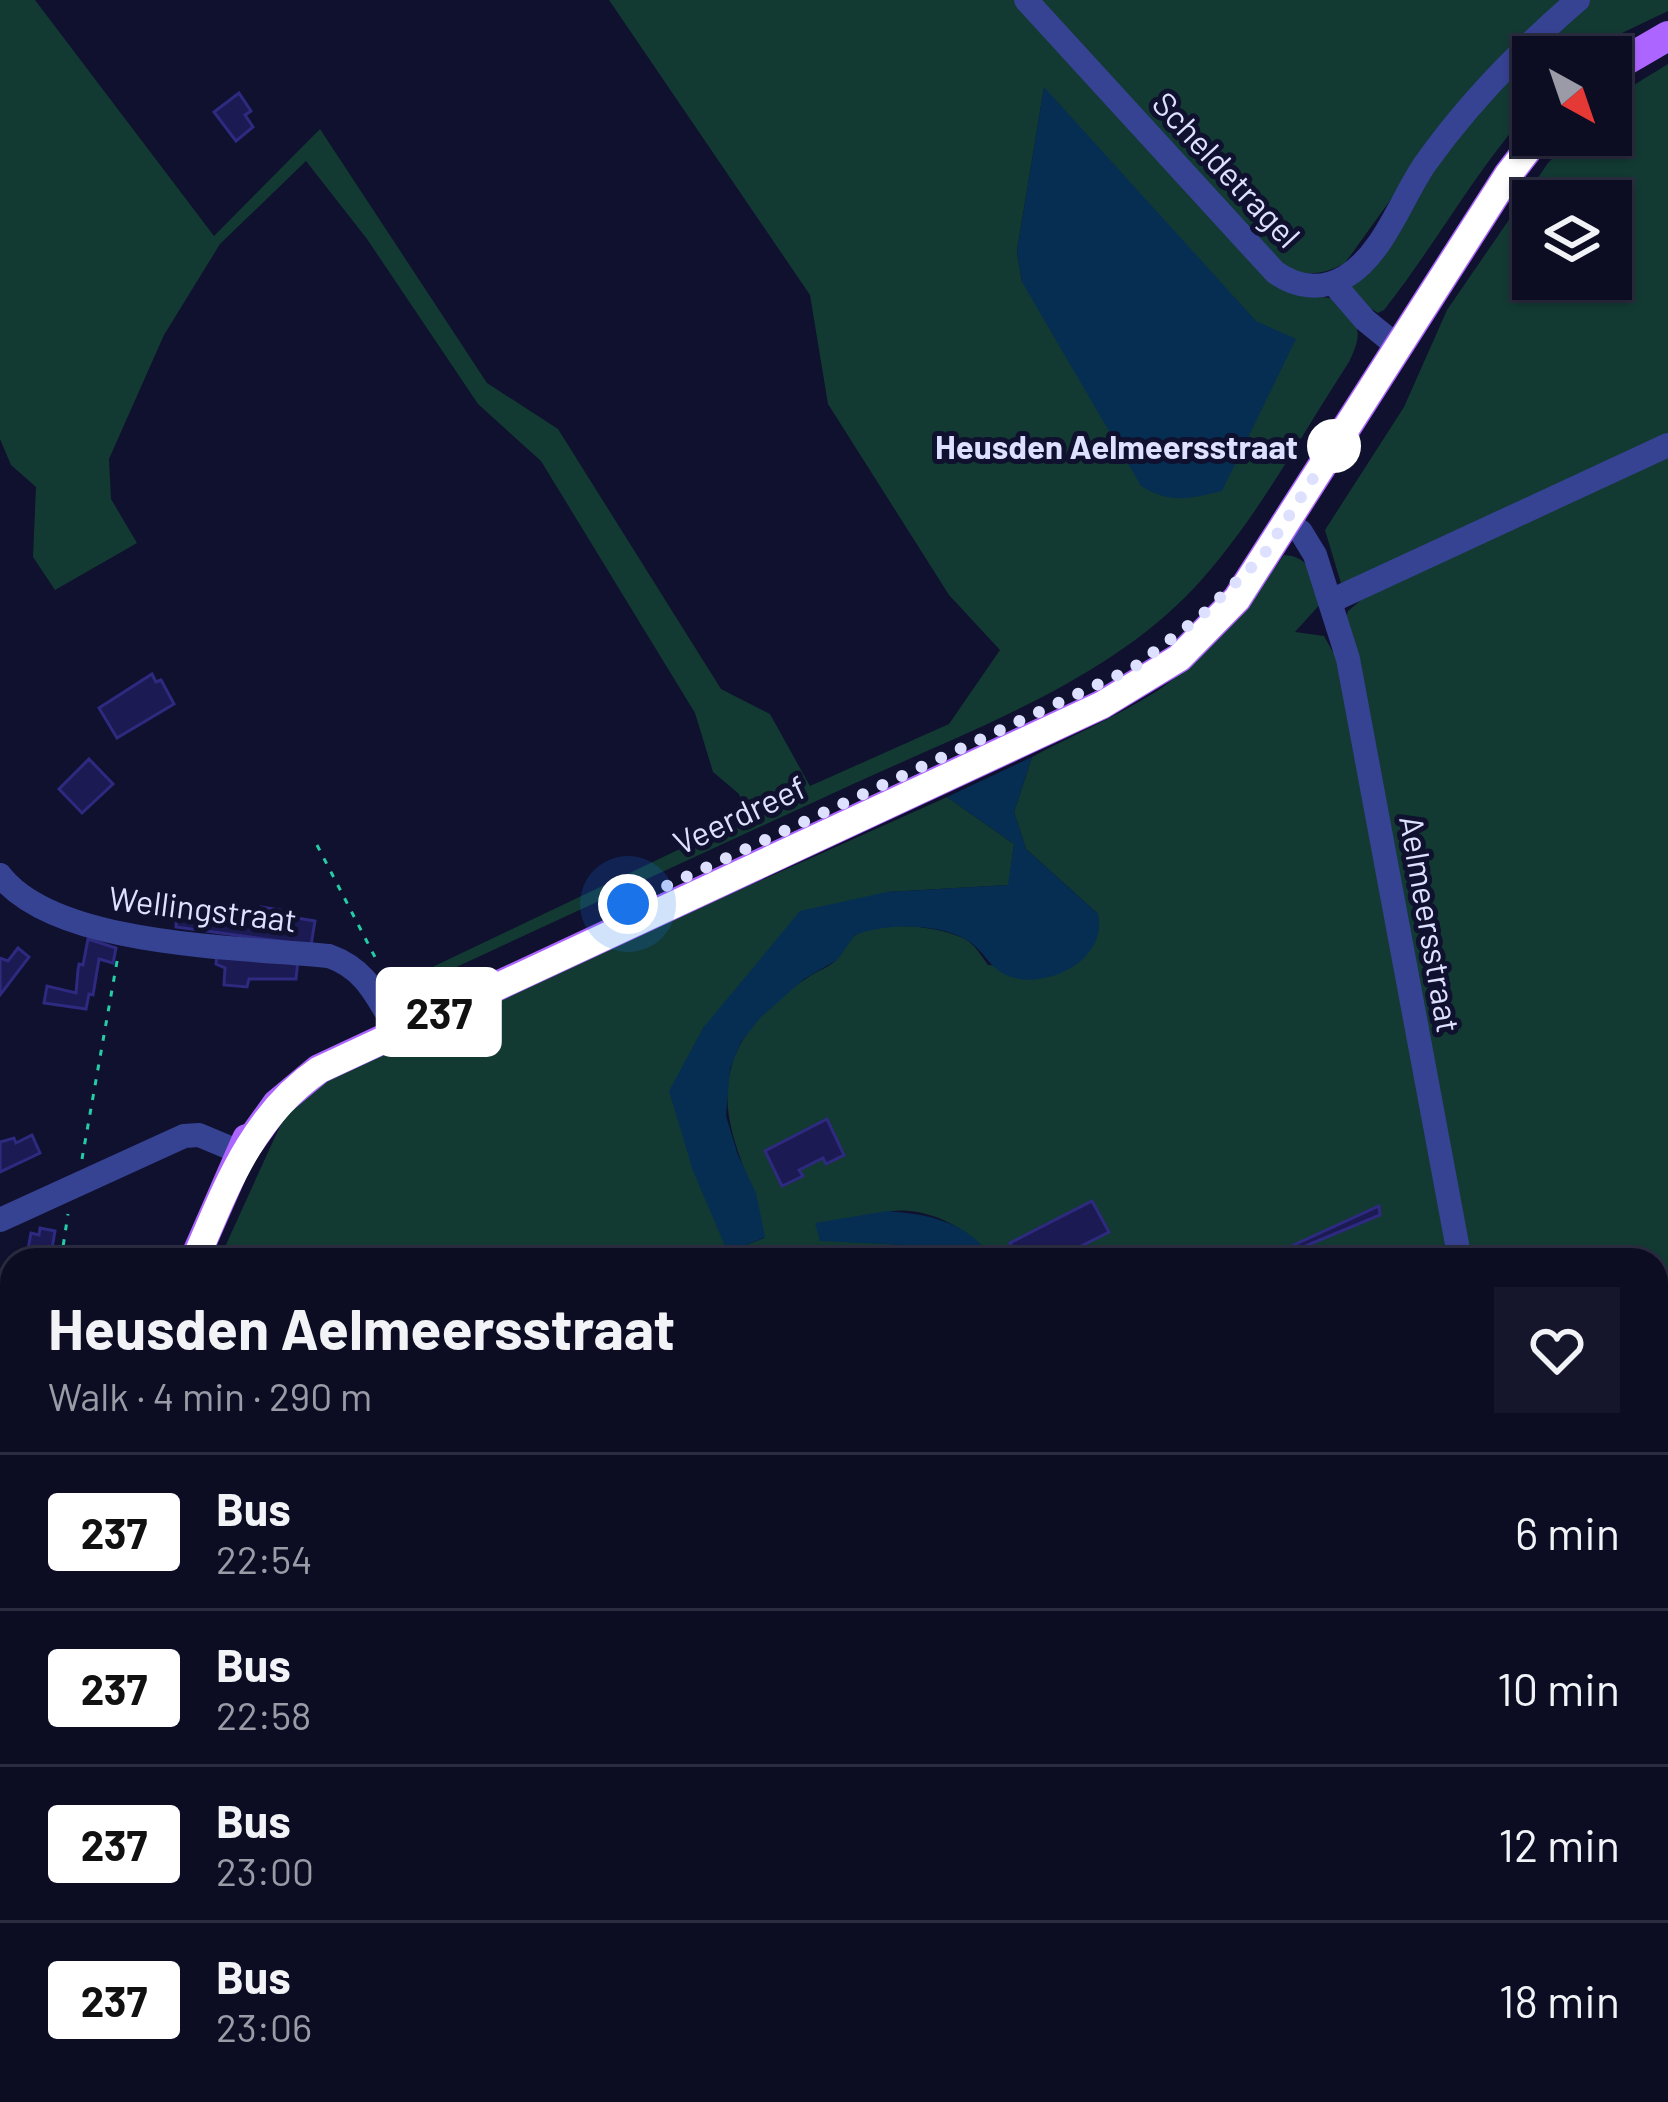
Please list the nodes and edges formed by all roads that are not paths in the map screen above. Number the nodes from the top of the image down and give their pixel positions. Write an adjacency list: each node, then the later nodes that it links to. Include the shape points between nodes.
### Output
1 (1026, 0): 6 (street, Scheldetragel, via 1275,272 1303,285)
2 (1578, 0): 6 (street, via 1493,79 1357,269)
3 (1668, 35): 4 (main road)
4 (1632, 56)
5 (1523, 156): 7 (main road, Veerdreef)
6 (1333, 283): 7 (street)
7 (1397, 346): 9 (main road, Veerdreef)
8 (1668, 445): 10 (street)
9 (1286, 521): 10 (street, via 1310,543); 12 (main road, Veerdreef, via 1263,556 1202,615 1133,668 794,839)
10 (1331, 601): 16 (street, Aelmeersstraat)
11 (0, 874): 12 (street, Wellingstraat, via 52,915 122,934 348,963)
12 (391, 1024): 13 (main road, Veerdreef, via 297,1085)
13 (242, 1153): 14 (street, via 184,1136); 15 (main road, Veerdreef)
14 (0, 1220)
15 (199, 1248)
16 (1458, 1248)

